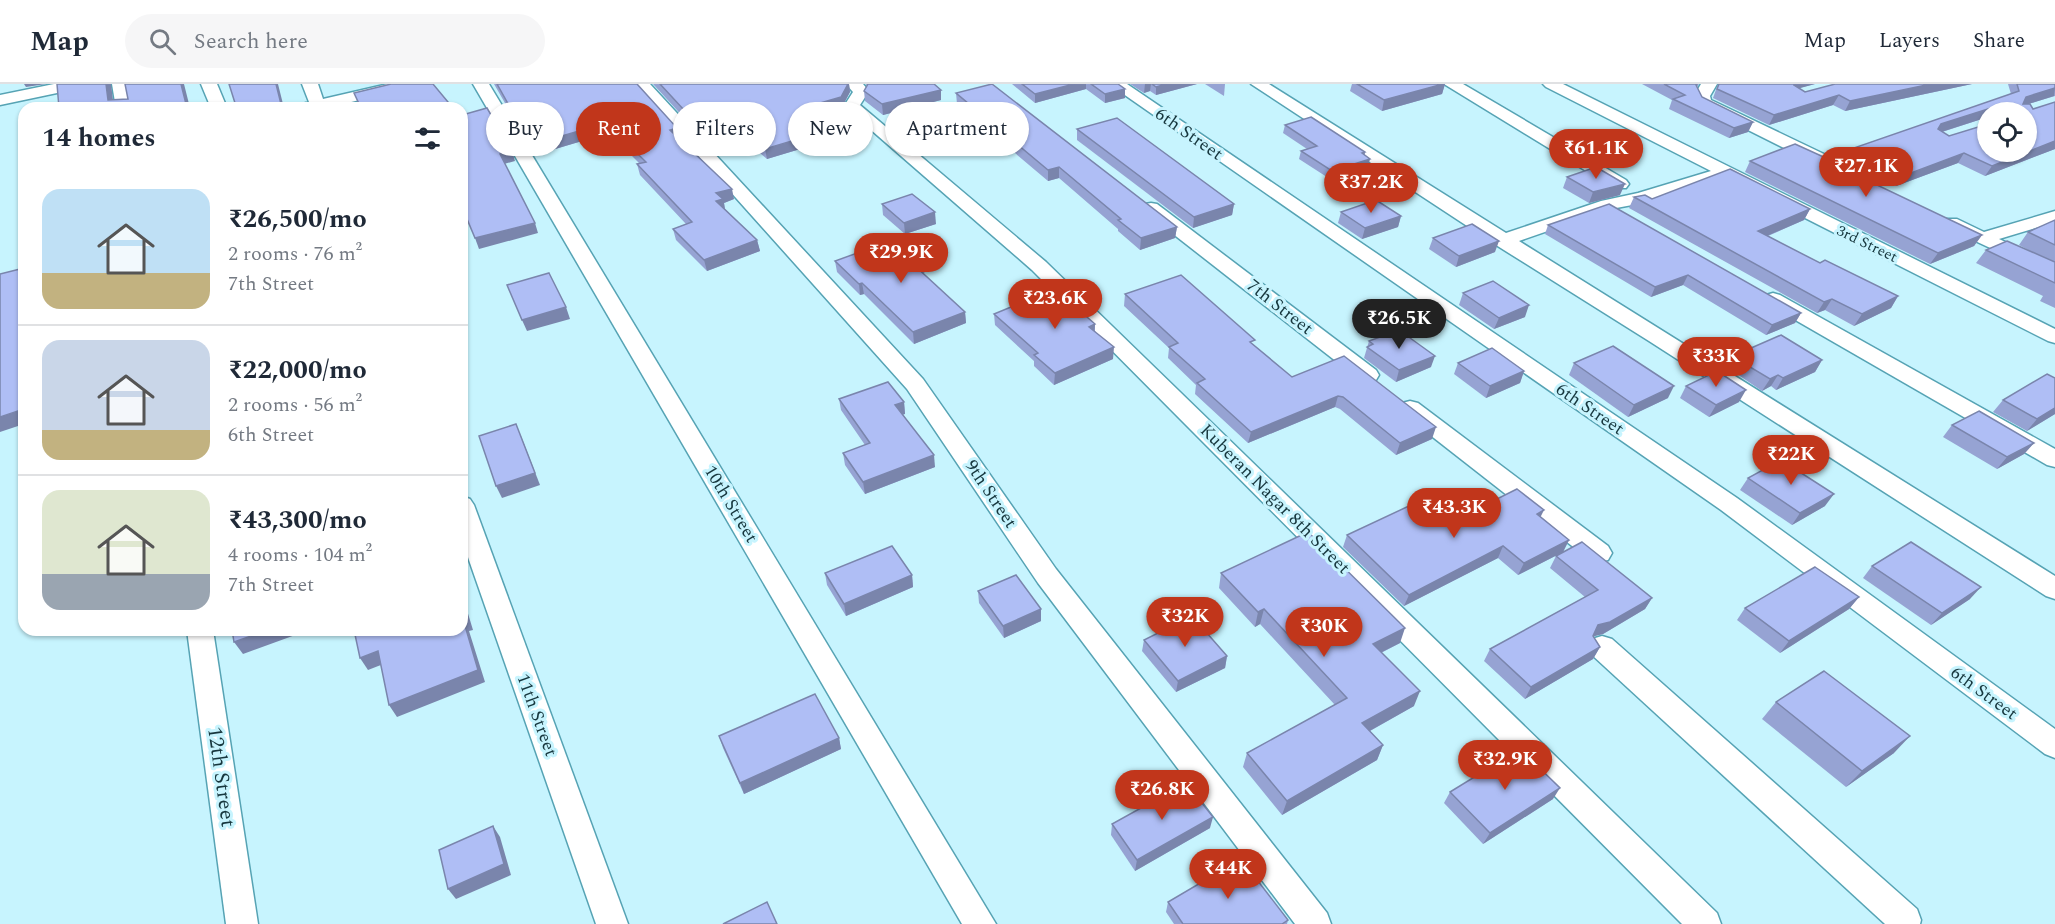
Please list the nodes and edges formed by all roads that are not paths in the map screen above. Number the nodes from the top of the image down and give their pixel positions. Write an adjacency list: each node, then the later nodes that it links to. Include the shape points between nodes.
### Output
1 (76, 84): 14 (street)
2 (120, 84): 15 (street)
3 (209, 84): 16 (street)
4 (310, 84): 17 (street)
5 (481, 84): 42 (street, 10th Street)
6 (642, 84): 43 (street, 9th Street, via 915,384 1047,576)
7 (854, 84): 44 (street, Kuberan Nagar 8th Street, via 861,91 852,106 1039,266)
8 (1117, 84): 38 (street, 6th Street, via 1729,504)
9 (1259, 84): 28 (street)
10 (1452, 84): 21 (street)
11 (1551, 84): 20 (street, 3rd Street)
12 (1709, 84): 19 (street, via 1702,96 1705,103)
13 (402, 85): 18 (street)
14 (0, 100)
15 (123, 102)
16 (216, 102)
17 (313, 102)
18 (334, 102)
19 (1836, 166)
20 (1724, 172): 21 (street); 31 (street, 3rd Street)
21 (1642, 198): 23 (street)
22 (1140, 199): 34 (street, 7th Street)
23 (1607, 205): 26 (street); 28 (street)
24 (2055, 216): 27 (street)
25 (1941, 218): 27 (street)
26 (1638, 222)
27 (1983, 238): 29 (street)
28 (1502, 241): 35 (street)
29 (2055, 272)
30 (1753, 287): 32 (street)
31 (2055, 337)
32 (2055, 459)
33 (468, 523): 41 (street, 11th Street)
34 (1599, 553)
35 (2055, 589)
36 (201, 636): 40 (street, 12th Street)
37 (1602, 647): 39 (street)
38 (2055, 745)
39 (1904, 922)
40 (242, 924)
41 (612, 924)
42 (980, 924)
43 (1315, 924)
44 (1705, 924)

